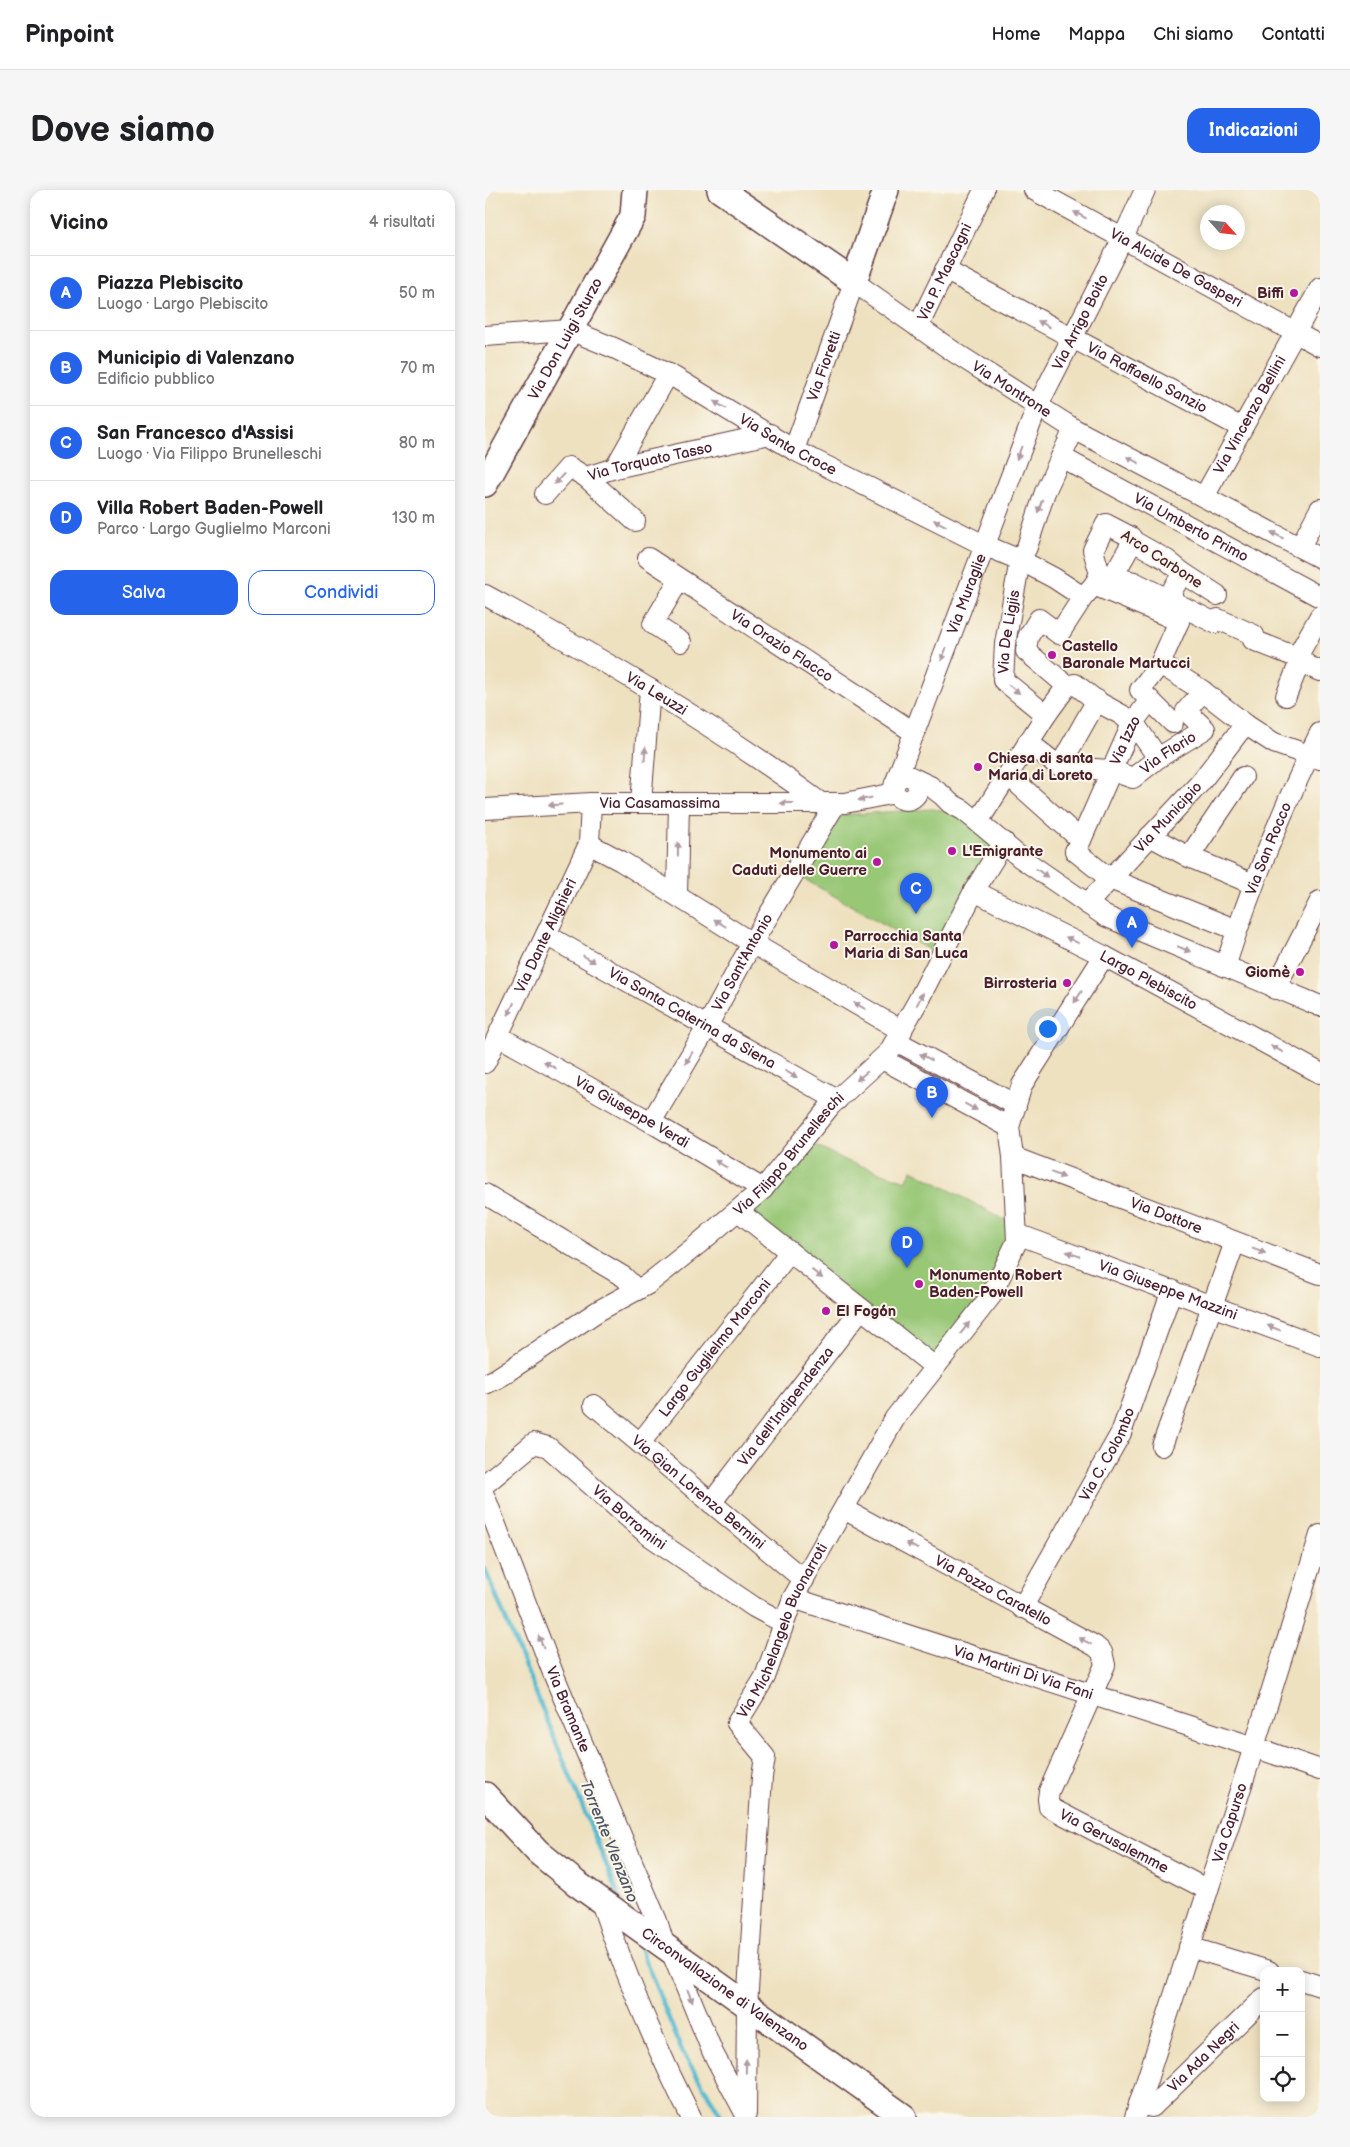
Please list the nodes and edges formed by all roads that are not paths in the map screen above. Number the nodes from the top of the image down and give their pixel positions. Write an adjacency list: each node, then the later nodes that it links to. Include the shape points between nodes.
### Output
1 (635, 190): 12 (main road, Via Don Luigi Sturzo, via 633,216)
2 (720, 190): 9 (main road, Via Montrone)
3 (886, 190): 9 (main road)
4 (984, 190): 8 (street, Via P. Mascagni)
5 (1035, 190): 7 (street, Via Alcide De Gasperi, one-way to 5)
6 (1145, 190): 7 (street, Via Arrigo Boito)
7 (1123, 238): 13 (street, Via Alcide De Gasperi); 15 (street, Via Arrigo Boito)
8 (945, 270): 11 (street, Via P. Mascagni); 15 (street, Via Raffaello Sanzio, one-way to 8)
9 (854, 282): 11 (street, Via Montrone); 22 (street, Via Fioretti)
10 (1320, 288): 13 (street, Via Vincenzo Bellini)
11 (918, 327): 18 (street, Via Montrone)
12 (571, 330): 14 (street, Via Santa Croce); 17 (street, Via Santa Croce); 26 (main road, Via Don Luigi Sturzo)
13 (1295, 333): 16 (street, Via Alcide De Gasperi); 19 (street, Via Vincenzo Bellini)
14 (485, 336)
15 (1072, 338): 18 (street, Via Arrigo Boito); 19 (street, Via Raffaello Sanzio)
16 (1320, 346)
17 (668, 374): 21 (street, Via Santa Croce, one-way to 17); 24 (street)
18 (1037, 407): 20 (street, Via Montrone); 32 (street, Via Muraglie, one-way to 32)
19 (1242, 428): 28 (street, Via Vincenzo Bellini)
20 (1074, 429): 23 (street); 28 (street, Via Montrone, one-way to 20)
21 (770, 434): 22 (street, Via Santa Croce); 24 (street, Via Torquato Tasso)
22 (793, 450): 32 (street, Via Santa Croce, one-way to 22)
23 (1061, 457): 36 (street, one-way to 36); 42 (street, Via Umberto Primo)
24 (615, 468): 25 (street, Via Torquato Tasso)
25 (586, 477): 27 (street, Via Torquato Tasso, one-way to 27, via 569,467); 30 (street)
26 (485, 484)
27 (545, 494)
28 (1204, 497): 33 (street, Via Montrone, one-way to 28)
29 (1320, 509): 33 (street)
30 (635, 521)
31 (1133, 541): 37 (street, Arco Carbone); 39 (street); 39 (street, Arco Carbone, via 1106,524 1093,550)
32 (984, 545): 36 (street, Via Santa Croce); 59 (street, Via Muraglie, one-way to 59)
33 (1300, 548): 35 (street, Via Montrone)
34 (648, 558): 38 (street, Via Orazio Flacco)
35 (1320, 558)
36 (1020, 560): 39 (street, Via Santa Croce, via 1054,578); 55 (street, Via De Ligjis, one-way to 55, via 1005,644 1003,680)
37 (1183, 573): 41 (street, Arco Carbone); 43 (street, via 1171,592)
38 (679, 580): 45 (street, via 653,624); 59 (street, Via Orazio Flacco)
39 (1097, 583): 43 (street, Via Santa Croce); 49 (street, via 1059,634 1039,619 1028,638 1026,651)
40 (485, 595): 50 (street, Via Leuzzi)
41 (1217, 595)
42 (1320, 597)
43 (1177, 612): 46 (street, Via Santa Croce, via 1215,623 1218,619 1254,635 1253,640); 47 (street)
44 (1320, 616): 46 (street)
45 (681, 642)
46 (1299, 658): 48 (street, Via Santa Croce); 52 (street)
47 (1160, 664): 51 (street); 54 (street, via 1140,690)
48 (1320, 671)
49 (1067, 686): 53 (street, via 1075,684); 55 (street)
50 (649, 689): 72 (street, one-way to 50); 74 (street, Via Leuzzi)
51 (1203, 691): 58 (street); 63 (street, Via Florio, via 1186,711 1205,730)
52 (1286, 696)
53 (1097, 700): 57 (street); 64 (street)
54 (1150, 700): 56 (street); 57 (street, Via Izzo)
55 (1046, 715): 61 (street)
56 (1173, 723)
57 (1132, 724): 63 (street); 65 (street, Via Izzo)
58 (1245, 724): 62 (street, via 1274,743); 68 (street, Via Municipio)
59 (915, 733): 69 (street, Via Muraglie)
60 (1320, 733): 62 (street, Via San Rocco)
61 (1029, 742): 64 (street); 66 (street)
62 (1315, 756): 83 (street, Via San Rocco)
63 (1158, 758): 65 (street, Via Florio, via 1133,778)
64 (1060, 766): 65 (street, Via Florio)
65 (1110, 770): 78 (street, Via Izzo)
66 (1008, 775): 76 (street); 78 (street)
67 (1243, 777): 70 (street)
68 (1199, 783): 70 (street); 77 (street, Via Municipio)
69 (904, 788): 74 (street, one-way to 74, via 845,803); 76 (street, via 949,803)
70 (1227, 802): 81 (street)
71 (591, 803): 72 (street, Via Casamassima); 75 (street, Via Casamassima, one-way to 75); 80 (street, Via Dante Alighieri)
72 (641, 803): 73 (street, Via Casamassima)
73 (679, 803): 74 (street, Via Casamassima, one-way to 73); 85 (street, one-way to 73)
74 (829, 803): 91 (street, Via Sant'Antonio)
75 (485, 809)
76 (979, 822): 79 (street)
77 (1150, 836): 81 (street); 82 (street, Via Municipio)
78 (1081, 840): 82 (street, via 1075,851)
79 (1004, 842): 84 (street, Via Filippo Brunelleschi); 87 (street, one-way to 87, via 1021,858)
80 (589, 844): 85 (street); 90 (street, Via Dante Alighieri)
81 (1189, 857): 83 (street)
82 (1110, 879): 87 (street, Via Municipio); 89 (street)
83 (1253, 884): 89 (street, Via San Rocco)
84 (974, 891): 92 (street, Largo Plebiscito, one-way to 84); 98 (street, Via Filippo Brunelleschi, one-way to 84)
85 (677, 896): 91 (street, one-way to 85)
86 (1320, 901): 88 (street)
87 (1087, 904): 93 (street, one-way to 93, via 1105,916)
88 (1314, 924): 94 (street)
89 (1237, 930): 93 (street, Via San Rocco)
90 (546, 935): 96 (street, Via Santa Caterina da Siena, one-way to 96); 97 (street, Via Dante Alighieri, one-way to 97)
91 (751, 943): 96 (street, Via Sant'Antonio); 98 (street, one-way to 91)
92 (1104, 956): 101 (street, Largo Plebiscito, one-way to 92); 103 (street, one-way to 103, via 1022,1085)
93 (1225, 967): 94 (street)
94 (1275, 989): 95 (street)
95 (1320, 1006)
96 (707, 1026): 102 (street, Via Santa Caterina da Siena, one-way to 102); 104 (street, Via Sant'Antonio, one-way to 104)
97 (499, 1036): 100 (street, Via Dante Alighieri); 104 (street, Via Giuseppe Verdi, one-way to 97)
98 (899, 1036): 99 (street, Via Filippo Brunelleschi); 103 (street, one-way to 98)
99 (882, 1059): 102 (street, Via Filippo Brunelleschi, one-way to 102); 105 (street, one-way to 105)
100 (485, 1063)
101 (1320, 1073)
102 (837, 1100): 107 (street, Via Filippo Brunelleschi)
103 (1016, 1105): 105 (street)
104 (651, 1122): 107 (street, Via Giuseppe Verdi, one-way to 104)
105 (1009, 1127): 106 (street)
106 (1013, 1157): 110 (street); 111 (street, Via Dottore, one-way to 111)
107 (763, 1189): 109 (street, Via Filippo Brunelleschi)
108 (485, 1194): 114 (street, via 624,1277)
109 (737, 1211): 112 (street); 114 (street, Via Filippo Brunelleschi)
110 (1017, 1234): 115 (street, Via Giuseppe Mazzini, one-way to 110); 119 (street, one-way to 110, via 991,1296 1017,1241)
111 (1235, 1242): 113 (street, Via Dottore, one-way to 113); 116 (street)
112 (790, 1252): 117 (street, one-way to 117); 122 (street, Largo Guglielmo Marconi)
113 (1320, 1274)
114 (637, 1290): 120 (street, Via Filippo Brunelleschi, via 598,1311)
115 (1172, 1290): 116 (street, Via Giuseppe Mazzini); 131 (street, Via C. Colombo, via 1121,1433)
116 (1212, 1305): 118 (street, Via Giuseppe Mazzini, one-way to 116); 123 (street)
117 (861, 1309): 119 (street); 126 (street, Via dell'Indipendenza)
118 (1320, 1346)
119 (935, 1367): 127 (street, Via Michelangelo Buonarroti, via 895,1418)
120 (485, 1384)
121 (594, 1405): 122 (street, Via Gian Lorenzo Bernini)
122 (640, 1443): 126 (street, Via Gian Lorenzo Bernini)
123 (1162, 1446)
124 (485, 1484): 132 (street, Via Borromini, via 534,1443 548,1447 647,1534 754,1607)
125 (485, 1497): 139 (street, Via Bramante, one-way to 125)
126 (711, 1503): 129 (street, Via Gian Lorenzo Bernini)
127 (844, 1509): 129 (street, Via Michelangelo Buonarroti); 131 (street, Via Pozzo Caratello, one-way to 127)
128 (1320, 1535): 134 (street, Via Capurso)
129 (804, 1580): 130 (street, Via Michelangelo Buonarroti)
130 (793, 1598): 132 (street, Via Michelangelo Buonarroti); 133 (street, Via Martiri Di Via Fani)
131 (1022, 1608): 133 (street, Via Pozzo Caratello, one-way to 131, via 1105,1665 1103,1652)
132 (785, 1623): 145 (street, Via Michelangelo Buonarroti, via 765,1677 737,1723 765,1757)
133 (1092, 1695): 134 (street, Via Martiri Di Via Fani); 137 (street, Via Gerusalemme, via 1049,1791 1049,1807)
134 (1254, 1747): 135 (street, Via Martiri Di Via Fani); 137 (street, Via Capurso)
135 (1320, 1770)
136 (485, 1795): 138 (main road, Circonvallazione di Valenzano, via 538,1852)
137 (1208, 1890): 140 (street, Via Capurso)
138 (604, 1902): 139 (main road, Circonvallazione di Valenzano); 148 (street, via 621,1962 663,2064)
139 (665, 1947): 145 (main road, Circonvallazione di Valenzano); 147 (street, Via Bramante, one-way to 147, via 713,2053)
140 (1189, 1947): 141 (street); 146 (street, Via Capurso)
141 (1260, 1968)
142 (1305, 1981): 143 (street)
143 (1320, 1986)
144 (1260, 2002): 146 (street, Via Ada Negri, via 1152,2107)
145 (747, 2005): 147 (street, one-way to 145); 149 (main road, Circonvallazione di Valenzano)
146 (1137, 2112)
147 (747, 2116)
148 (691, 2117)
149 (904, 2117)

